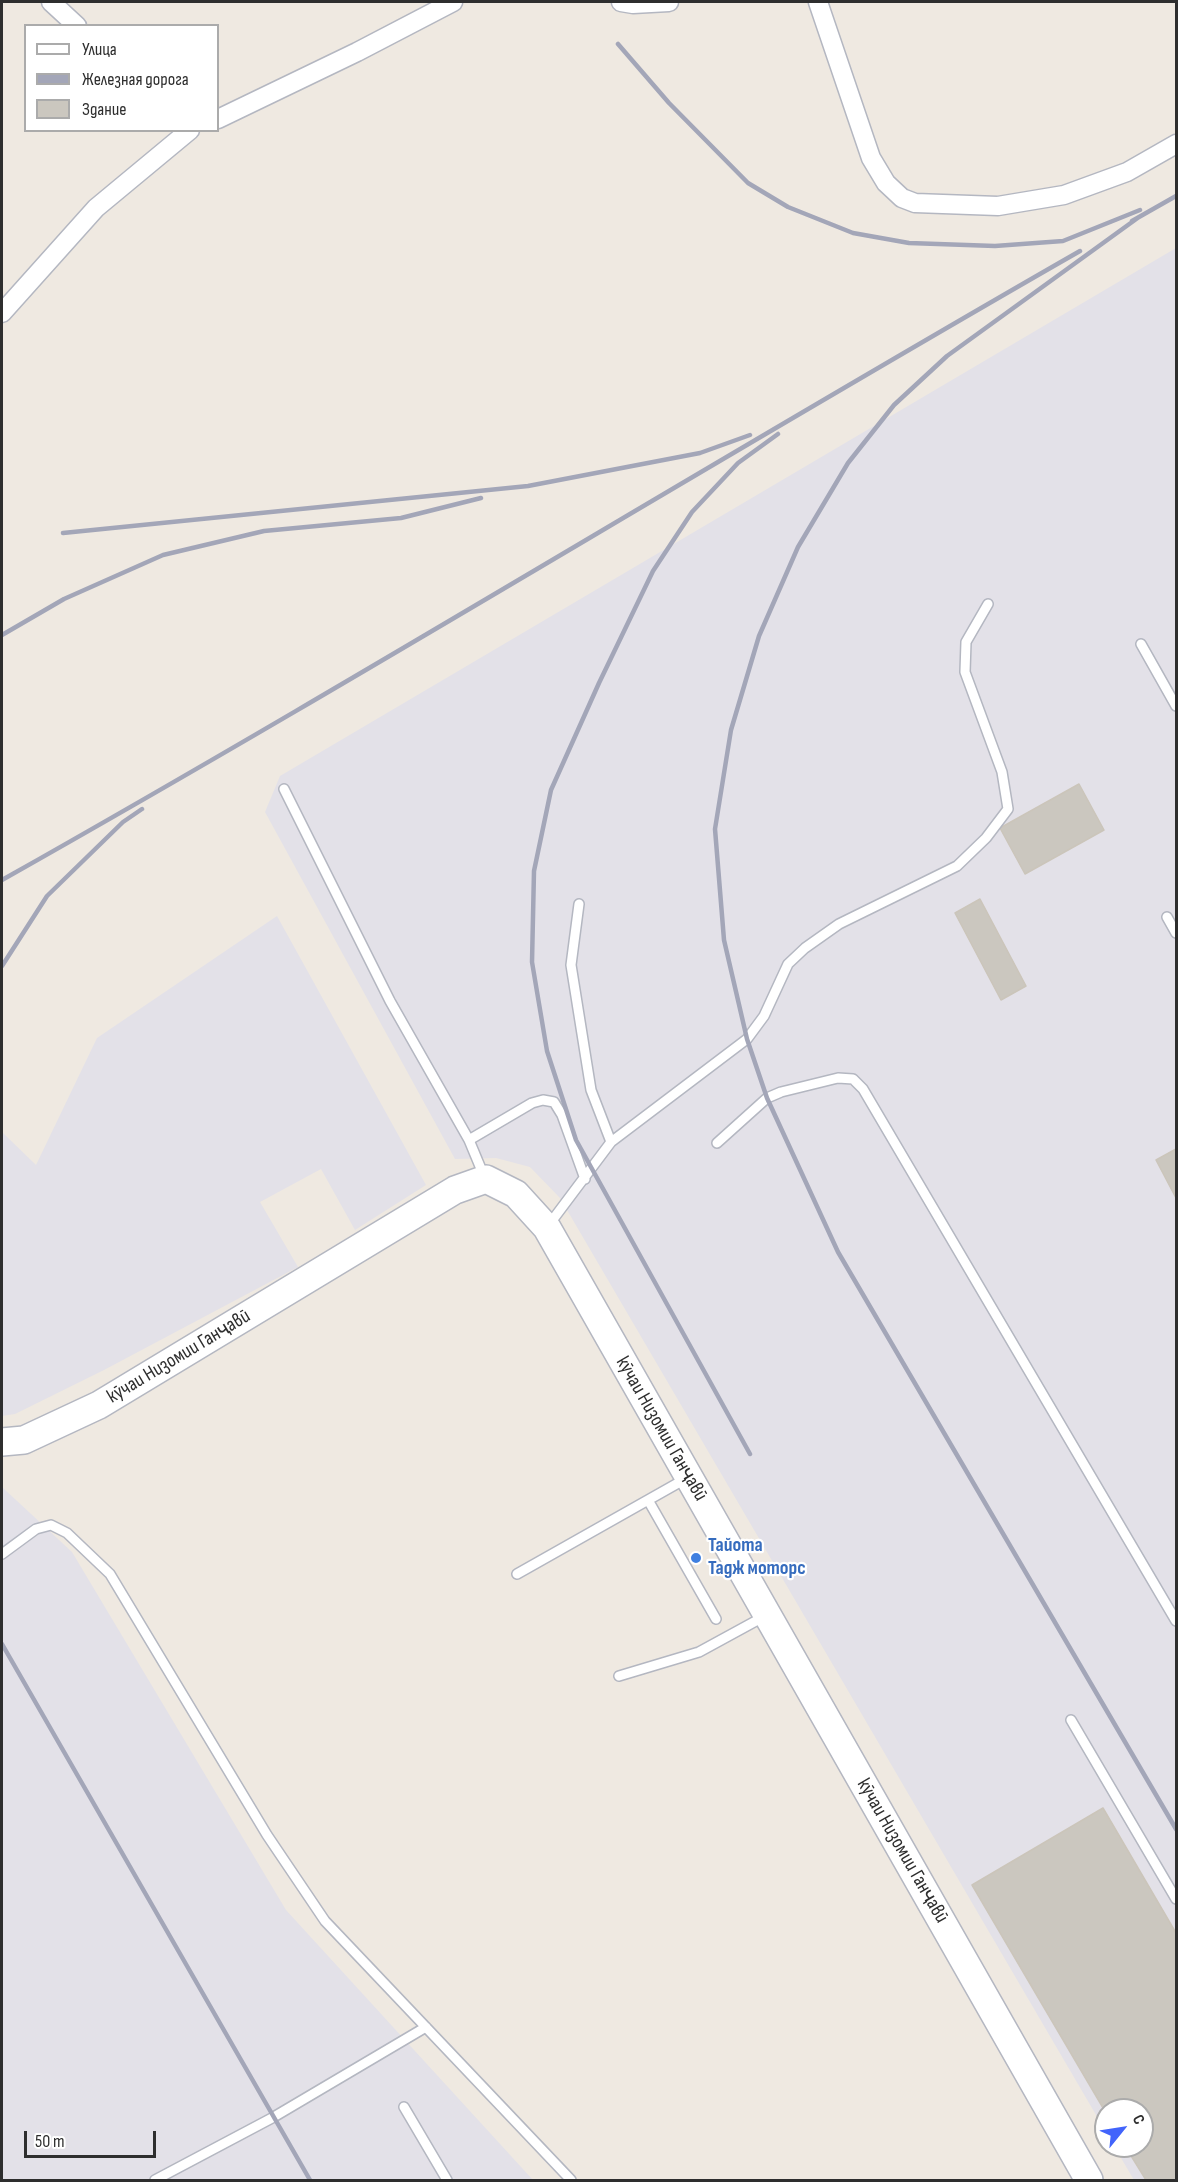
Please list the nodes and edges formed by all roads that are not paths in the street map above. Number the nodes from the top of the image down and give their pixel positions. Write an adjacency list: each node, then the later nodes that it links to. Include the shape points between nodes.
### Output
1 (51, 2): 6 (street)
2 (453, 2): 7 (street)
3 (621, 2): 4 (street)
4 (669, 2)
5 (818, 2): 9 (street, via 871,158 886,183 902,198 915,203 998,206 1064,195 1127,172)
6 (75, 24)
7 (219, 119)
8 (191, 132): 10 (street, via 96,208)
9 (1176, 144)
10 (2, 313)
11 (988, 604): 19 (lane, via 966,642 965,672 1002,772 1008,809 957,866 839,924 805,948 788,964 764,1016 747,1039)
12 (1141, 644): 13 (lane)
13 (1176, 706)
14 (284, 789): 18 (lane, via 390,1001)
15 (579, 904): 19 (lane, via 571,964 591,1090)
16 (1167, 917): 17 (lane)
17 (1176, 933)
18 (469, 1140): 21 (lane); 22 (lane, via 532,1103 554,1102)
19 (611, 1142): 22 (lane)
20 (717, 1143): 31 (lane, via 767,1098 781,1092 838,1078 853,1080 863,1089)
21 (486, 1179): 23 (main road, кӯчаи Низомии Ганҷавӣ, via 516,1194); 24 (main road, кӯчаи Низомии Ганҷавӣ, via 455,1190 99,1405 24,1440)
22 (585, 1179): 23 (lane)
23 (547, 1228): 25 (main road, кӯчаи Низомии Ганҷавӣ)
24 (2, 1442)
25 (689, 1477): 26 (lane); 29 (main road, кӯчаи Низомии Ганҷавӣ)
26 (648, 1500): 28 (lane); 30 (lane)
27 (2, 1554): 35 (lane, via 36,1529 51,1525 67,1533 110,1574 267,1835 325,1921)
28 (517, 1574)
29 (767, 1615): 32 (lane, via 699,1652); 40 (main road, кӯчаи Низомии Ганҷавӣ)
30 (716, 1619)
31 (1176, 1621)
32 (619, 1676)
33 (1071, 1720): 34 (lane)
34 (1176, 1899)
35 (426, 2027): 37 (lane, via 272,2118); 39 (lane)
36 (404, 2107): 38 (lane)
37 (154, 2181)
38 (447, 2181)
39 (571, 2181)
40 (1089, 2181)

